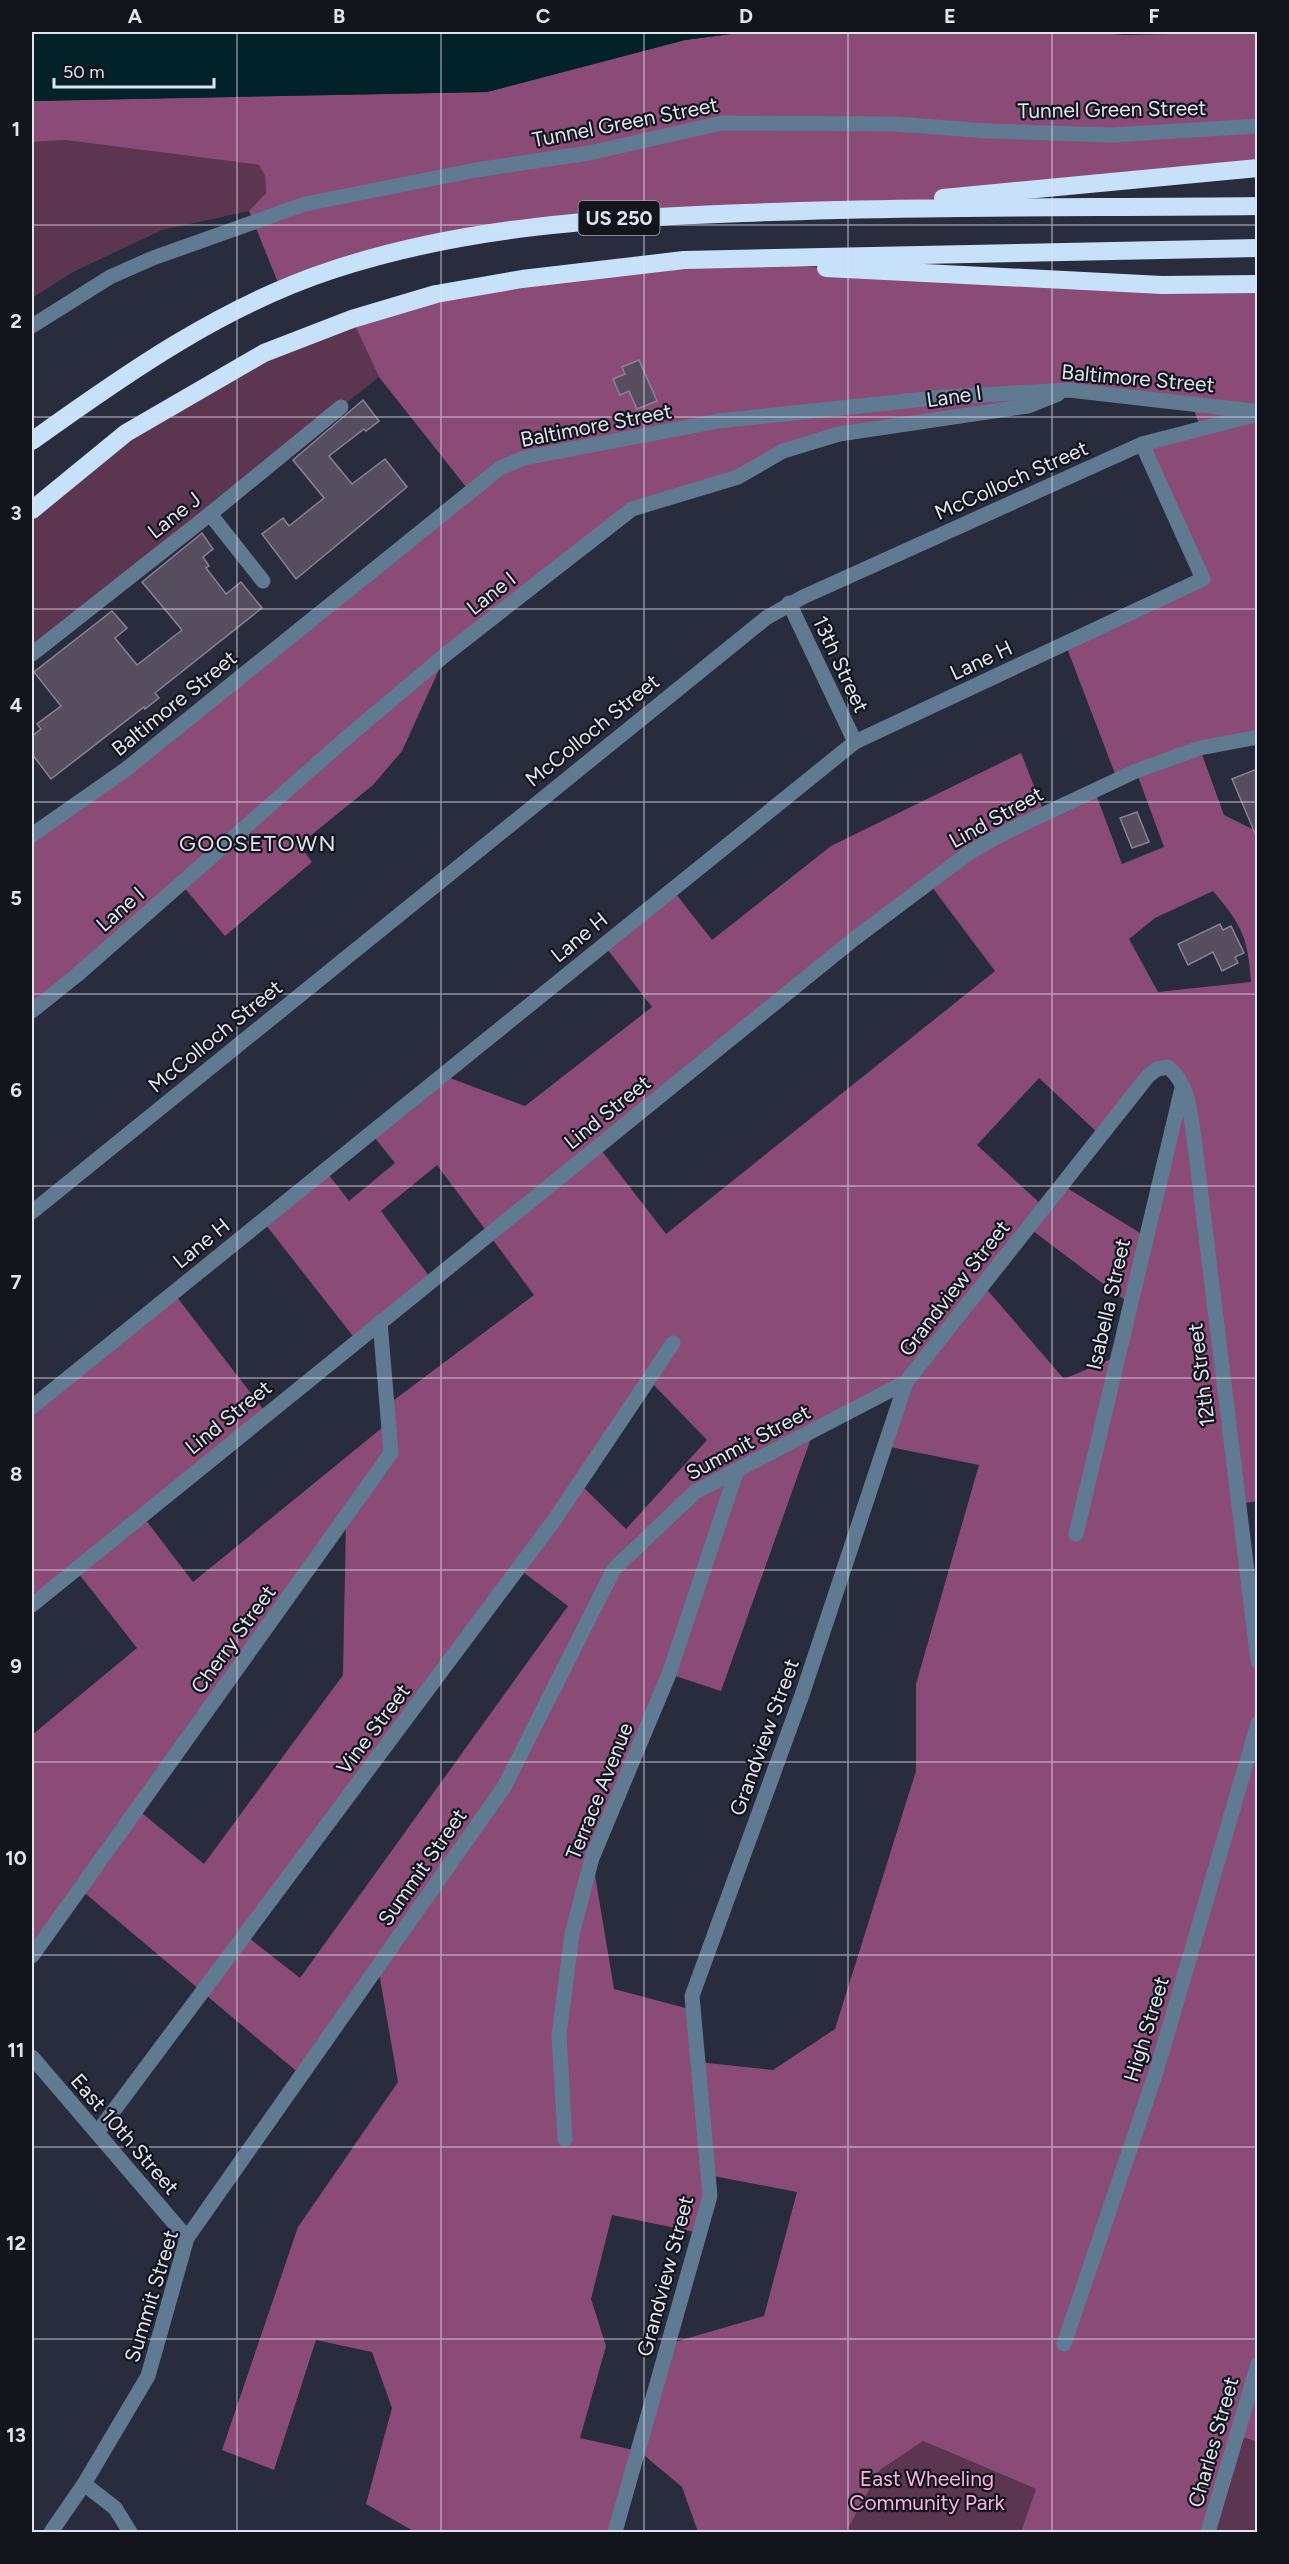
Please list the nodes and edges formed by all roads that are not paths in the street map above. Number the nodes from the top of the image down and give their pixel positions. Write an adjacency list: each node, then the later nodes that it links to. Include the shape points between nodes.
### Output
1 (1257, 126): 8 (street, Tunnel Green Street, via 1112,135 884,123 722,123 589,153 476,170 305,204 206,237 110,277)
2 (1257, 168): 4 (highway)
3 (1257, 206): 4 (highway, US 250)
4 (825, 209): 12 (highway, US 250, via 630,217 509,228 331,270 253,303 165,351)
5 (1257, 248): 6 (highway, US 250)
6 (684, 260): 7 (highway, via 1162,285); 14 (highway, US 250, via 522,279 436,294 352,319 264,353 177,401 126,433)
7 (1257, 284)
8 (32, 326)
9 (1069, 390): 11 (street, Baltimore Street); 23 (street, Baltimore Street, via 944,397 719,422 524,458 500,468 125,770); 24 (street, Lane I, via 1028,406 839,434 783,451 738,477 632,509 445,655)
10 (341, 407): 16 (street, Lane J)
11 (1257, 413): 13 (street, McColloch Street)
12 (32, 441)
13 (1142, 444): 19 (street, McColloch Street); 22 (street, Lane H, via 1203,579)
14 (54, 491): 15 (highway); 17 (highway, US 250)
15 (32, 510)
16 (210, 514): 18 (street); 20 (street, Lane J)
17 (32, 515)
18 (263, 581)
19 (789, 603): 22 (street, 13th Street); 26 (street, McColloch Street, via 735,641)
20 (32, 654)
21 (1257, 737): 27 (street, Lind Street, via 1200,748 1136,771 970,852 854,939)
22 (855, 742): 30 (street, Lane H)
23 (32, 835)
24 (32, 1011)
25 (1183, 1085): 29 (street, Grandview Street, via 1168,1067 1149,1076); 32 (street, Isabella Street); 34 (street, 12th Street, via 1197,1157)
26 (32, 1212)
27 (380, 1322): 33 (street, Lind Street); 36 (street, Cherry Street, via 391,1453)
28 (673, 1343): 38 (street, Vine Street, via 549,1527)
29 (906, 1382): 31 (street, Summit Street); 46 (street, Grandview Street, via 802,1695 692,1996 710,2196)
30 (32, 1407)
31 (737, 1470): 39 (street, Terrace Avenue, via 669,1674 592,1858 572,1934 559,2035); 40 (street, Summit Street, via 695,1492 614,1569 504,1787)
32 (1076, 1534)
33 (32, 1605)
34 (1257, 1661)
35 (1257, 1723): 41 (street, High Street, via 1157,2069)
36 (32, 1956)
37 (34, 2069): 38 (street, East 10th Street)
38 (97, 2133): 40 (street, East 10th Street)
39 (565, 2139)
40 (187, 2238): 43 (street, Summit Street, via 148,2376)
41 (1064, 2344)
42 (1257, 2364): 47 (street, Charles Street)
43 (84, 2484): 44 (street, Summit Street); 45 (street, via 115,2508)
44 (51, 2532)
45 (130, 2532)
46 (615, 2532)
47 (1208, 2532)

